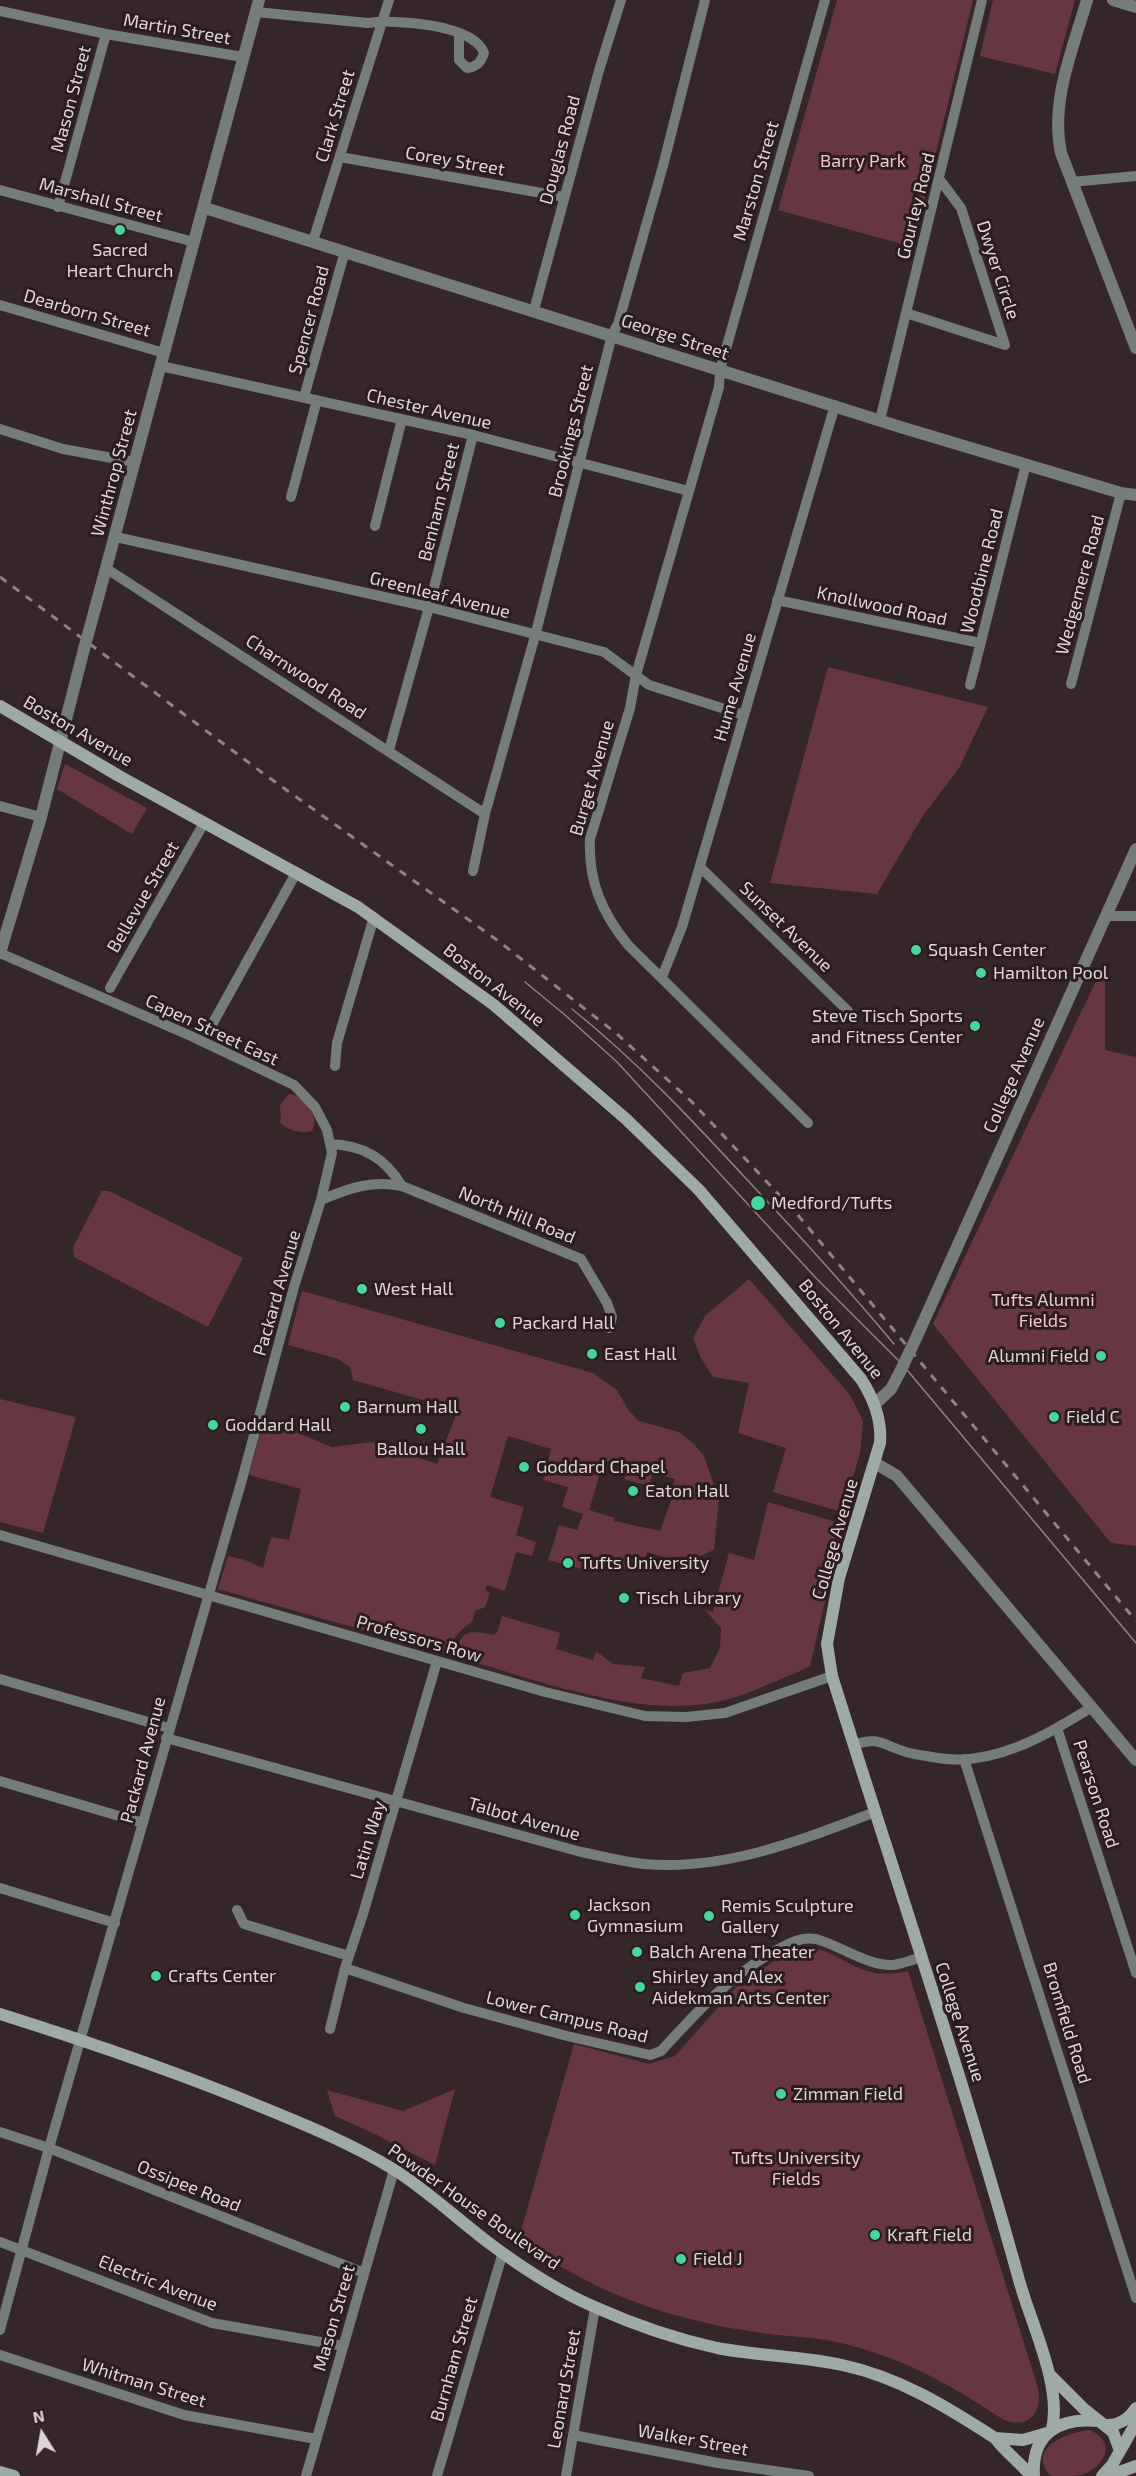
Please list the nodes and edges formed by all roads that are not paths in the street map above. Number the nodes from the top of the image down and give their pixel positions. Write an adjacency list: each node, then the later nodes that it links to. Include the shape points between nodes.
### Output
1 (388, 0): 11 (street, Clark Street)
2 (621, 0): 20 (street, Douglas Road)
3 (705, 0): 30 (street, Brookings Street, via 663,166)
4 (825, 0): 34 (street, Marston Street)
5 (982, 0): 17 (street, Gourley Road)
6 (1087, 0): 18 (street, via 1057,110 1056,131)
7 (1113, 0): 9 (street)
8 (257, 6): 11 (street, via 368,23); 14 (street, Winthrop Street)
9 (1136, 7)
10 (0, 11): 13 (street, Martin Street)
11 (383, 21): 12 (street); 15 (street, Clark Street)
12 (459, 33)
13 (106, 34): 14 (street, Martin Street); 21 (street, Mason Street)
14 (243, 57): 22 (street, Winthrop Street)
15 (340, 157): 20 (street, Corey Street); 23 (street, Clark Street)
16 (1136, 176): 18 (street)
17 (940, 180): 28 (street, Gourley Road); 28 (street, Dwyer Circle, via 961,208 1005,345)
18 (1072, 182): 29 (street)
19 (0, 190): 21 (street, Marshall Street)
20 (564, 197): 27 (street, Douglas Road)
21 (58, 207): 24 (street, Marshall Street)
22 (204, 208): 23 (street, George Street); 24 (street, Winthrop Street)
23 (313, 241): 25 (street, George Street)
24 (194, 242): 32 (street, Winthrop Street)
25 (345, 251): 27 (street, George Street); 35 (street, Spencer Road)
26 (0, 305): 32 (street, Dearborn Street)
27 (534, 310): 30 (street, George Street)
28 (906, 313): 39 (street, Gourley Road)
29 (1132, 325): 31 (street)
30 (612, 335): 34 (street, George Street); 43 (street, Brookings Street)
31 (1136, 348)
32 (164, 353): 33 (street, Winthrop Street)
33 (161, 366): 35 (street, Chester Avenue); 42 (street, Winthrop Street)
34 (720, 370): 37 (street, George Street); 45 (street, Burget Avenue, via 719,387)
35 (304, 397): 36 (street, Chester Avenue)
36 (317, 400): 38 (street, Chester Avenue); 48 (street)
37 (835, 405): 39 (street, George Street); 52 (street, Hume Avenue)
38 (402, 419): 41 (street, Chester Avenue); 49 (street)
39 (880, 420): 44 (street, George Street)
40 (0, 429): 42 (street, via 63,449)
41 (472, 435): 43 (street, Chester Avenue); 53 (street, Benham Street)
42 (134, 462): 50 (street, Winthrop Street)
43 (580, 462): 45 (street, Chester Avenue); 54 (street, Brookings Street)
44 (1026, 464): 46 (street, George Street); 55 (street, Woodbine Road)
45 (689, 491): 56 (street, Burget Avenue)
46 (1121, 493): 47 (street, George Street); 57 (street, Wedgemere Road)
47 (1136, 495)
48 (291, 496)
49 (375, 526)
50 (116, 537): 51 (street, Winthrop Street); 53 (street, Greenleaf Avenue)
51 (107, 568): 61 (street, Winthrop Street, bridge); 62 (street, Charnwood Road)
52 (777, 600): 55 (street, Knollwood Road); 60 (street, Hume Avenue)
53 (429, 607): 54 (street, Greenleaf Avenue); 62 (street, Benham Street)
54 (535, 636): 56 (street, Greenleaf Avenue, via 604,652); 64 (street, Brookings Street)
55 (980, 643): 58 (street, Woodbine Road)
56 (636, 675): 60 (street, Greenleaf Avenue, via 649,685); 75 (street, Burget Avenue, via 630,708 590,839 589,855 597,892 609,921)
57 (1071, 684)
58 (970, 685)
59 (0, 706): 61 (main road, Boston Avenue)
60 (744, 715): 68 (street, Hume Avenue)
61 (60, 741): 65 (street, Winthrop Street); 66 (main road, Boston Avenue)
62 (389, 750): 64 (street, Charnwood Road)
63 (0, 806): 65 (street)
64 (485, 814): 69 (street, Brookings Street)
65 (41, 817): 74 (street, Winthrop Street)
66 (204, 823): 70 (main road, Boston Avenue); 76 (street, Bellevue Street)
67 (1136, 849): 71 (street, College Avenue)
68 (700, 867): 75 (street, Hume Avenue); 77 (street, Sunset Avenue)
69 (473, 871)
70 (296, 873): 73 (main road, Boston Avenue); 78 (street)
71 (1106, 916): 72 (street); 85 (street, College Avenue, bridge, via 900,1372 891,1389)
72 (1136, 916)
73 (374, 917): 79 (street, via 337,1043); 85 (main road, Boston Avenue, via 519,1026 652,1143 765,1265 861,1379)
74 (0, 953): 81 (street, Capen Street East, via 294,1085 315,1107)
75 (662, 977): 80 (street, Burget Avenue)
76 (110, 988)
77 (848, 1011)
78 (209, 1030)
79 (335, 1066)
80 (808, 1123)
81 (330, 1144): 82 (street, North Hill Road, via 369,1152 391,1168); 83 (street, Capen Street East, via 332,1153)
82 (402, 1186): 83 (street, North Hill Road, via 364,1184); 84 (street, North Hill Road, via 581,1259 612,1317)
83 (321, 1200): 88 (street, Packard Avenue)
84 (609, 1328)
85 (875, 1404): 86 (main road, College Avenue, via 881,1432)
86 (875, 1463): 90 (main road, College Avenue, via 839,1578 828,1644); 92 (street, via 897,1476)
87 (0, 1535): 88 (street, Professors Row)
88 (208, 1595): 89 (street, Professors Row); 94 (street, Packard Avenue)
89 (437, 1661): 90 (street, Professors Row, via 645,1716 725,1713); 99 (street, Latin Way)
90 (832, 1676): 95 (main road, College Avenue)
91 (0, 1679): 94 (street, Talbot Avenue)
92 (1092, 1707): 93 (street); 97 (street)
93 (1058, 1728): 96 (street, via 1036,1741); 108 (street, Pearson Road)
94 (168, 1733): 99 (street, Talbot Avenue, via 302,1777); 101 (street, Packard Avenue)
95 (854, 1745): 96 (street, via 885,1742 905,1752); 100 (main road, College Avenue)
96 (964, 1759): 119 (street, Bromfield Road)
97 (1136, 1760)
98 (0, 1781): 101 (street)
99 (397, 1801): 100 (street, Talbot Avenue, via 581,1852 645,1864 696,1863 751,1855); 105 (street, Latin Way)
100 (875, 1812): 106 (main road, College Avenue)
101 (143, 1823): 104 (street, Packard Avenue)
102 (0, 1888): 104 (street)
103 (237, 1910): 105 (street, via 244,1924)
104 (115, 1923): 111 (street, Packard Avenue)
105 (349, 1956): 107 (street, Latin Way)
106 (920, 1958): 107 (street, Lower Campus Road, via 892,1965 816,1939 794,1941 728,1981 661,2051 650,2055 464,2008); 124 (main road, College Avenue)
107 (345, 1968): 110 (street, Latin Way)
108 (1136, 1973)
109 (0, 2014): 111 (main road, Powder House Boulevard)
110 (330, 2029)
111 (80, 2039): 113 (street, Packard Avenue); 114 (main road, Powder House Boulevard, via 214,2087 340,2140)
112 (0, 2132): 113 (street, Ossipee Road)
113 (49, 2148): 116 (street, Packard Avenue); 118 (street, Ossipee Road)
114 (394, 2170): 117 (main road, Powder House Boulevard); 118 (street, Mason Street)
115 (0, 2242): 116 (street, Electric Avenue)
116 (22, 2249): 121 (street, Packard Avenue); 122 (street, Electric Avenue, via 212,2323)
117 (503, 2252): 120 (main road, Powder House Boulevard); 138 (street, Burnham Street)
118 (364, 2273): 122 (street, Mason Street)
119 (1136, 2298)
120 (596, 2308): 129 (street, Leonard Street); 130 (main road, Powder House Boulevard, via 717,2348 843,2365 903,2384)
121 (0, 2330)
122 (343, 2346): 131 (street, Mason Street)
123 (0, 2355): 131 (street, Whitman Street, via 184,2415)
124 (1050, 2375): 127 (main road, College Avenue); 128 (main road, College Avenue, via 1055,2404)
125 (1136, 2408): 127 (main road, via 1124,2421)
126 (1136, 2423): 132 (main road)
127 (1106, 2426): 128 (main road, via 1084,2419); 132 (main road); 133 (main road)
128 (1049, 2431): 130 (main road, via 1023,2439); 141 (main road, via 1034,2457)
129 (573, 2435): 139 (street, Leonard Street); 140 (street, Walker Street)
130 (995, 2438): 141 (main road, Powder House Boulevard)
131 (316, 2439): 137 (street, Mason Street)
132 (1131, 2441): 133 (main road)
133 (1120, 2451): 142 (main road)
134 (1136, 2466): 143 (main road)
135 (0, 2472): 136 (main road)
136 (14, 2476)
137 (306, 2476)
138 (437, 2476)
139 (566, 2476)
140 (809, 2476)
141 (1032, 2476)
142 (1102, 2476)
143 (1109, 2476)

